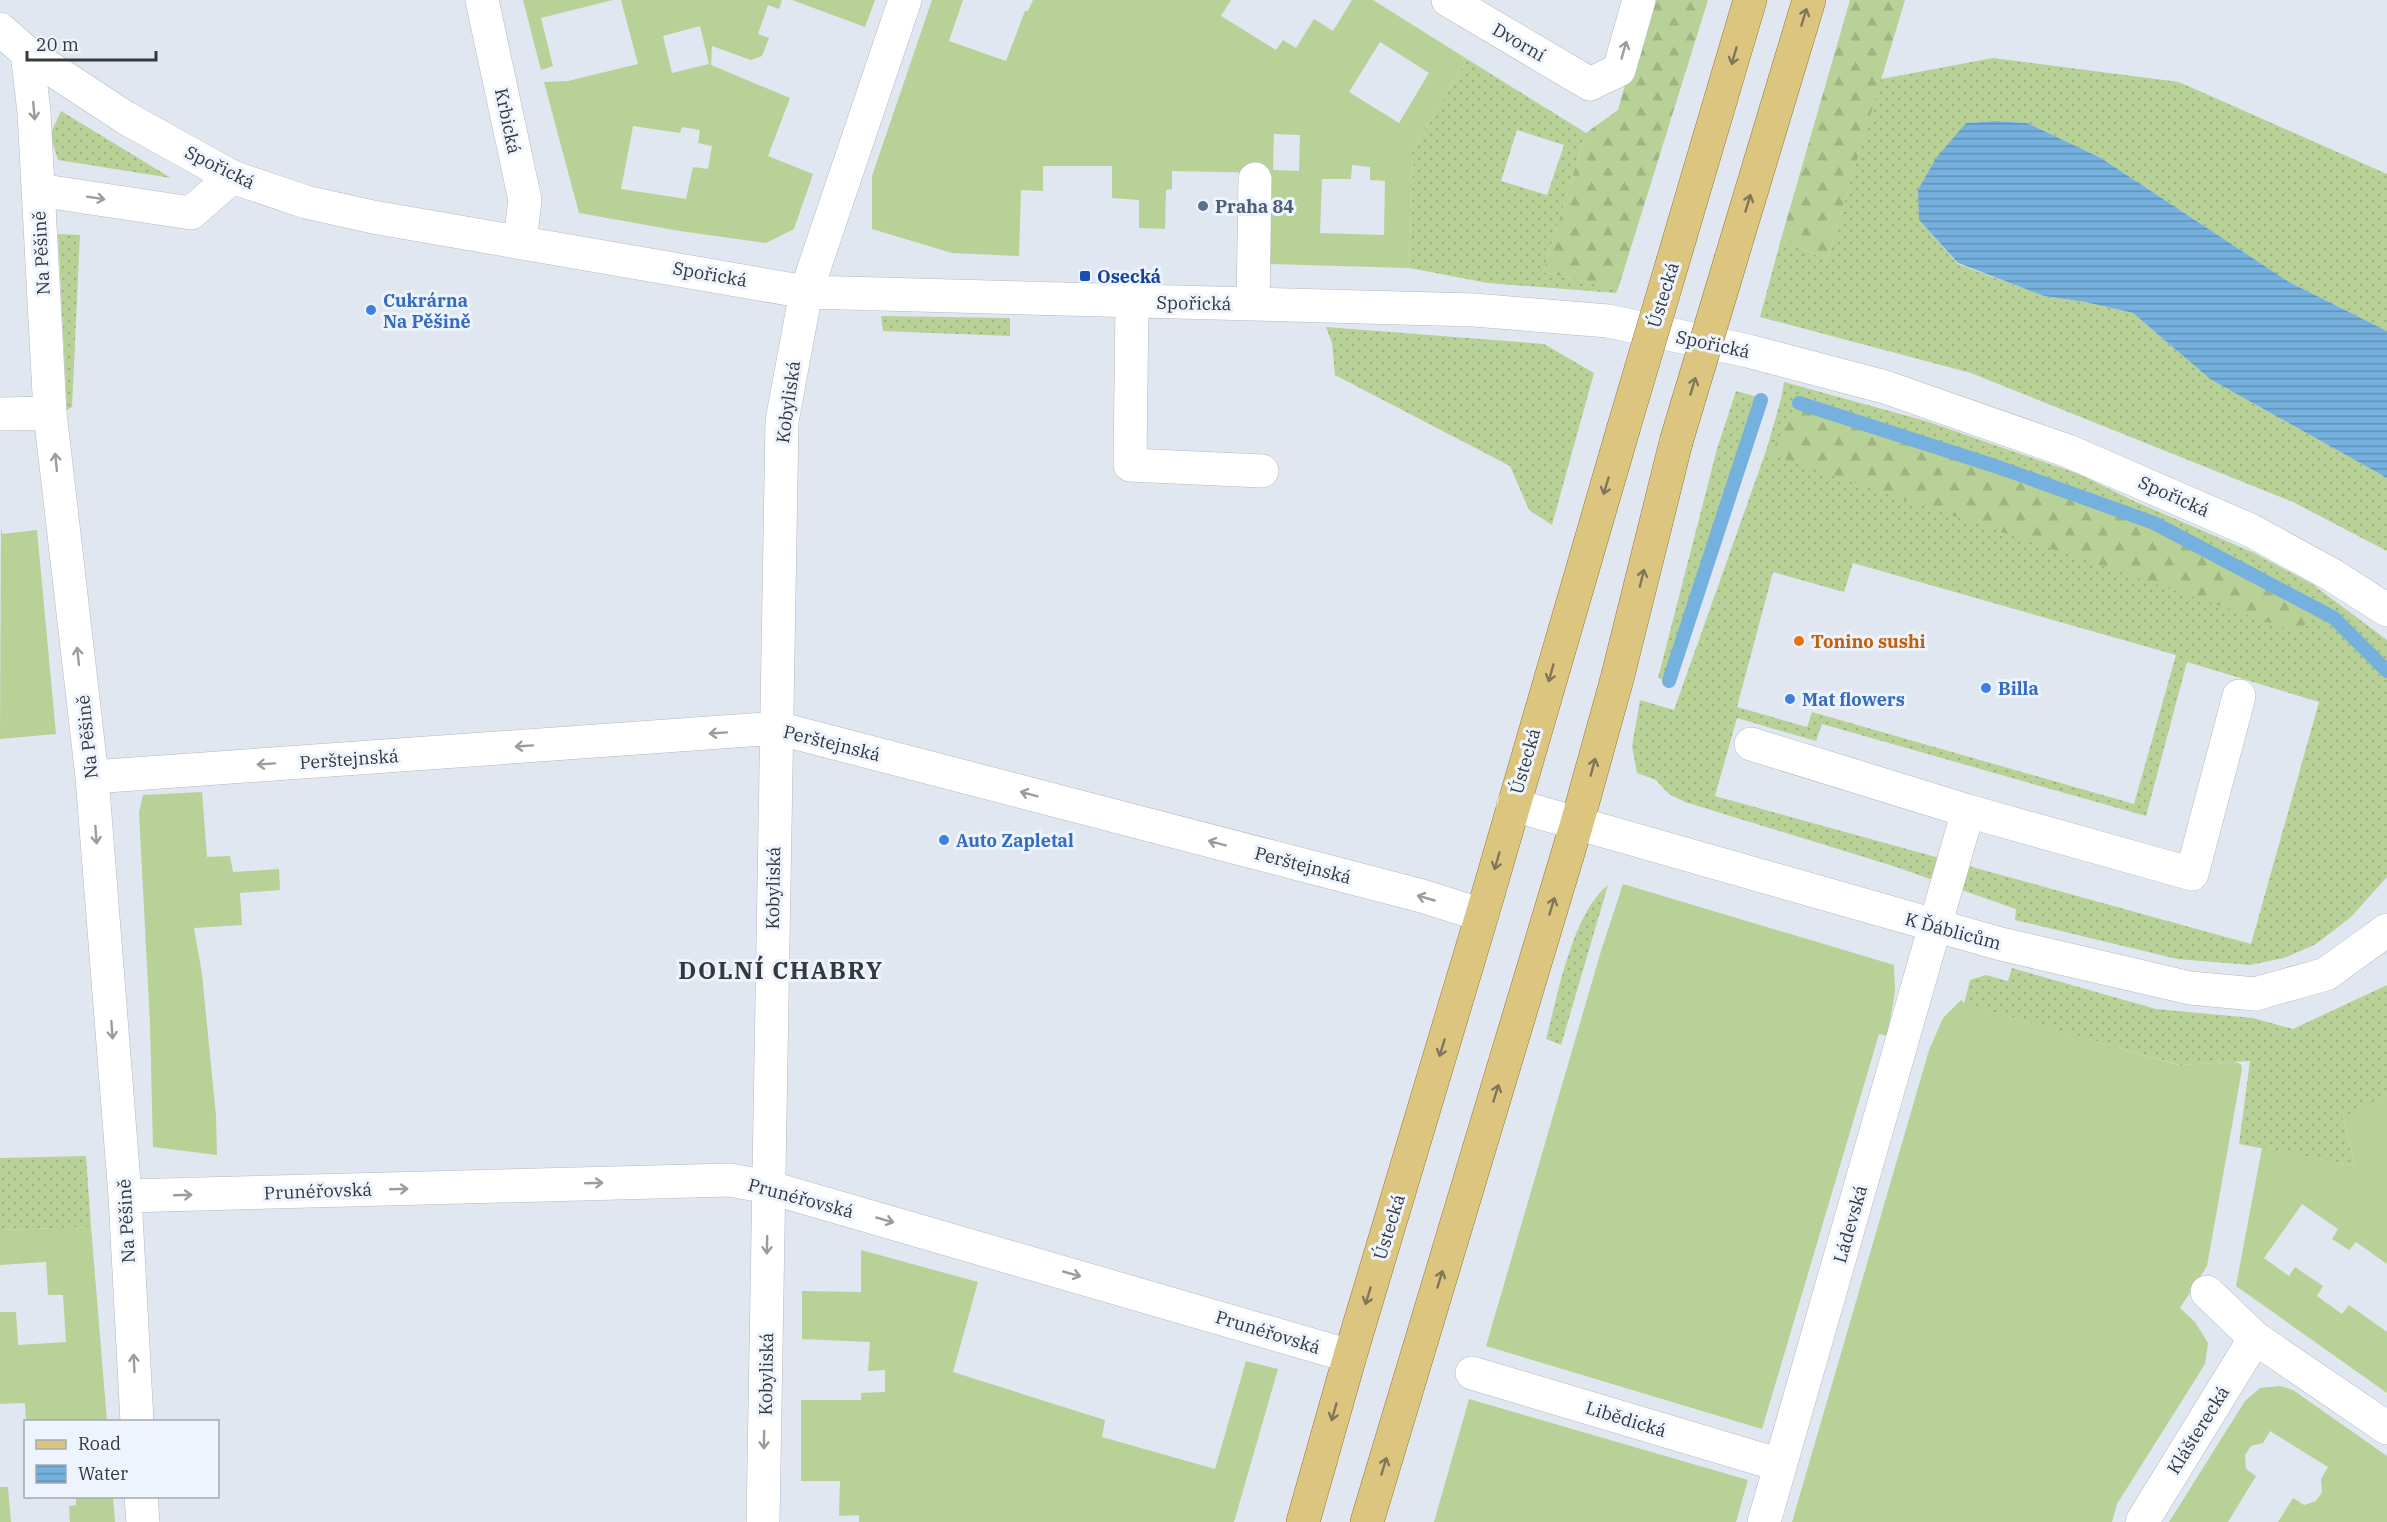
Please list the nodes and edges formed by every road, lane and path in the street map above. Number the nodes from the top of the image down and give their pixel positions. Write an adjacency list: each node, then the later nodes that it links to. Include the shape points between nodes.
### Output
1 (482, 0): 12 (street, Krbická, via 525,200)
2 (905, 0): 13 (street)
3 (1448, 0): 4 (street, Dvorní, one-way to 4, via 1590,84 1619,70)
4 (1639, 0)
5 (1750, 0): 24 (main road, Ústecká, one-way to 24, bridge)
6 (1809, 0): 26 (main road, one-way to 6, bridge, via 1676,442)
7 (0, 29): 8 (street, Spořická)
8 (27, 52): 9 (street, Spořická, via 126,118); 11 (street, Na Pěšině, one-way to 11)
9 (232, 177): 11 (street, one-way to 9, via 191,213); 12 (street, Spořická, via 306,202)
10 (1256, 179): 15 (street)
11 (38, 190): 16 (street, Na Pěšině)
12 (520, 242): 13 (street, Spořická)
13 (806, 292): 14 (street, Spořická); 21 (street, Kobyliská, via 782,421)
14 (1132, 301): 15 (street, Spořická); 18 (street, via 1130,465)
15 (1253, 304): 19 (street, Spořická, via 1474,310 1608,321 1810,366 1886,387 2068,451 2250,530)
16 (50, 413): 17 (street); 23 (street, Na Pěšině, one-way to 16)
17 (0, 414)
18 (1262, 471)
19 (2387, 610)
20 (2239, 696): 25 (street, via 2192,874)
21 (777, 728): 23 (street, Perštejnská, one-way to 23); 27 (street, Perštejnská, one-way to 21); 30 (street, Kobyliská)
22 (1751, 744): 25 (street)
23 (92, 777): 31 (street, Na Pěšině, one-way to 31)
24 (1513, 805): 26 (street, K Ďáblicům); 27 (main road, Ústecká, one-way to 27)
25 (1968, 811): 28 (street, Ládevská)
26 (1577, 823): 28 (street, K Ďáblicům); 43 (main road, one-way to 26)
27 (1482, 915): 34 (main road, Ústecká, one-way to 34)
28 (1935, 927): 29 (street, K Ďáblicům, via 2190,988 2255,994 2326,974); 38 (street, Ládevská)
29 (2387, 930)
30 (768, 1187): 31 (street, Prunéřovská, one-way to 30, via 730,1180); 34 (street, Prunéřovská, one-way to 34); 41 (street, Kobyliská, one-way to 41)
31 (125, 1196): 36 (street, Na Pěšině, one-way to 31)
32 (2207, 1292): 33 (street)
33 (2255, 1338): 37 (street); 45 (street, Klášterecká)
34 (1350, 1356): 42 (main road, Ústecká, one-way to 42)
35 (1472, 1373): 38 (street, Libědická)
36 (137, 1420)
37 (2387, 1428)
38 (1780, 1465): 44 (street, Ládevská)
39 (141, 1498): 40 (street)
40 (143, 1522)
41 (763, 1522)
42 (1303, 1522)
43 (1367, 1522)
44 (1764, 1522)
45 (2142, 1522)

